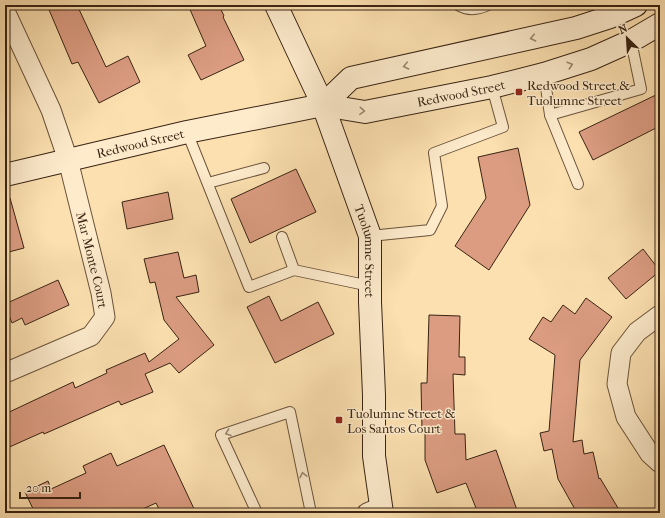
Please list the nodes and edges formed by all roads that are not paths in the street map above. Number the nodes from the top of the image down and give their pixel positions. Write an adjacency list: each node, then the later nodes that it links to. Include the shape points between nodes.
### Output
1 (276, 5): 11 (main road, Tuolumne Street)
2 (458, 5): 3 (lane, via 473,10)
3 (488, 5)
4 (636, 5): 6 (main road)
5 (5, 11): 14 (street, via 52,110)
6 (608, 11): 11 (main road, one-way to 11, via 576,28 351,78)
7 (660, 24): 8 (main road, Redwood Street)
8 (631, 41): 9 (main road, Redwood Street, one-way to 8, via 591,59); 12 (lane, via 641,88)
9 (544, 74): 10 (main road, Redwood Street); 12 (lane)
10 (492, 86): 11 (main road, Redwood Street, one-way to 10, via 365,112); 19 (lane, via 503,127 434,153 442,206 430,230)
11 (323, 105): 13 (main road, Redwood Street); 19 (main road, Tuolumne Street)
12 (550, 115): 18 (lane)
13 (187, 132): 14 (main road, Redwood Street); 17 (lane)
14 (68, 160): 16 (main road, Redwood Street); 24 (street, Mar Monte Court, via 105,318 91,336)
15 (264, 168): 17 (lane)
16 (5, 175)
17 (208, 183): 21 (lane, via 249,287)
18 (578, 184)
19 (370, 236): 22 (main road, Tuolumne Street)
20 (282, 237): 21 (lane)
21 (294, 270): 22 (lane)
22 (370, 286): 26 (main road, Tuolumne Street)
23 (660, 315): 25 (street, via 637,332 621,352 617,384 626,417 650,454)
24 (5, 373)
25 (660, 463)
26 (377, 511)
27 (257, 513): 28 (lane, one-way to 27, via 290,412 221,435)
28 (311, 513)

